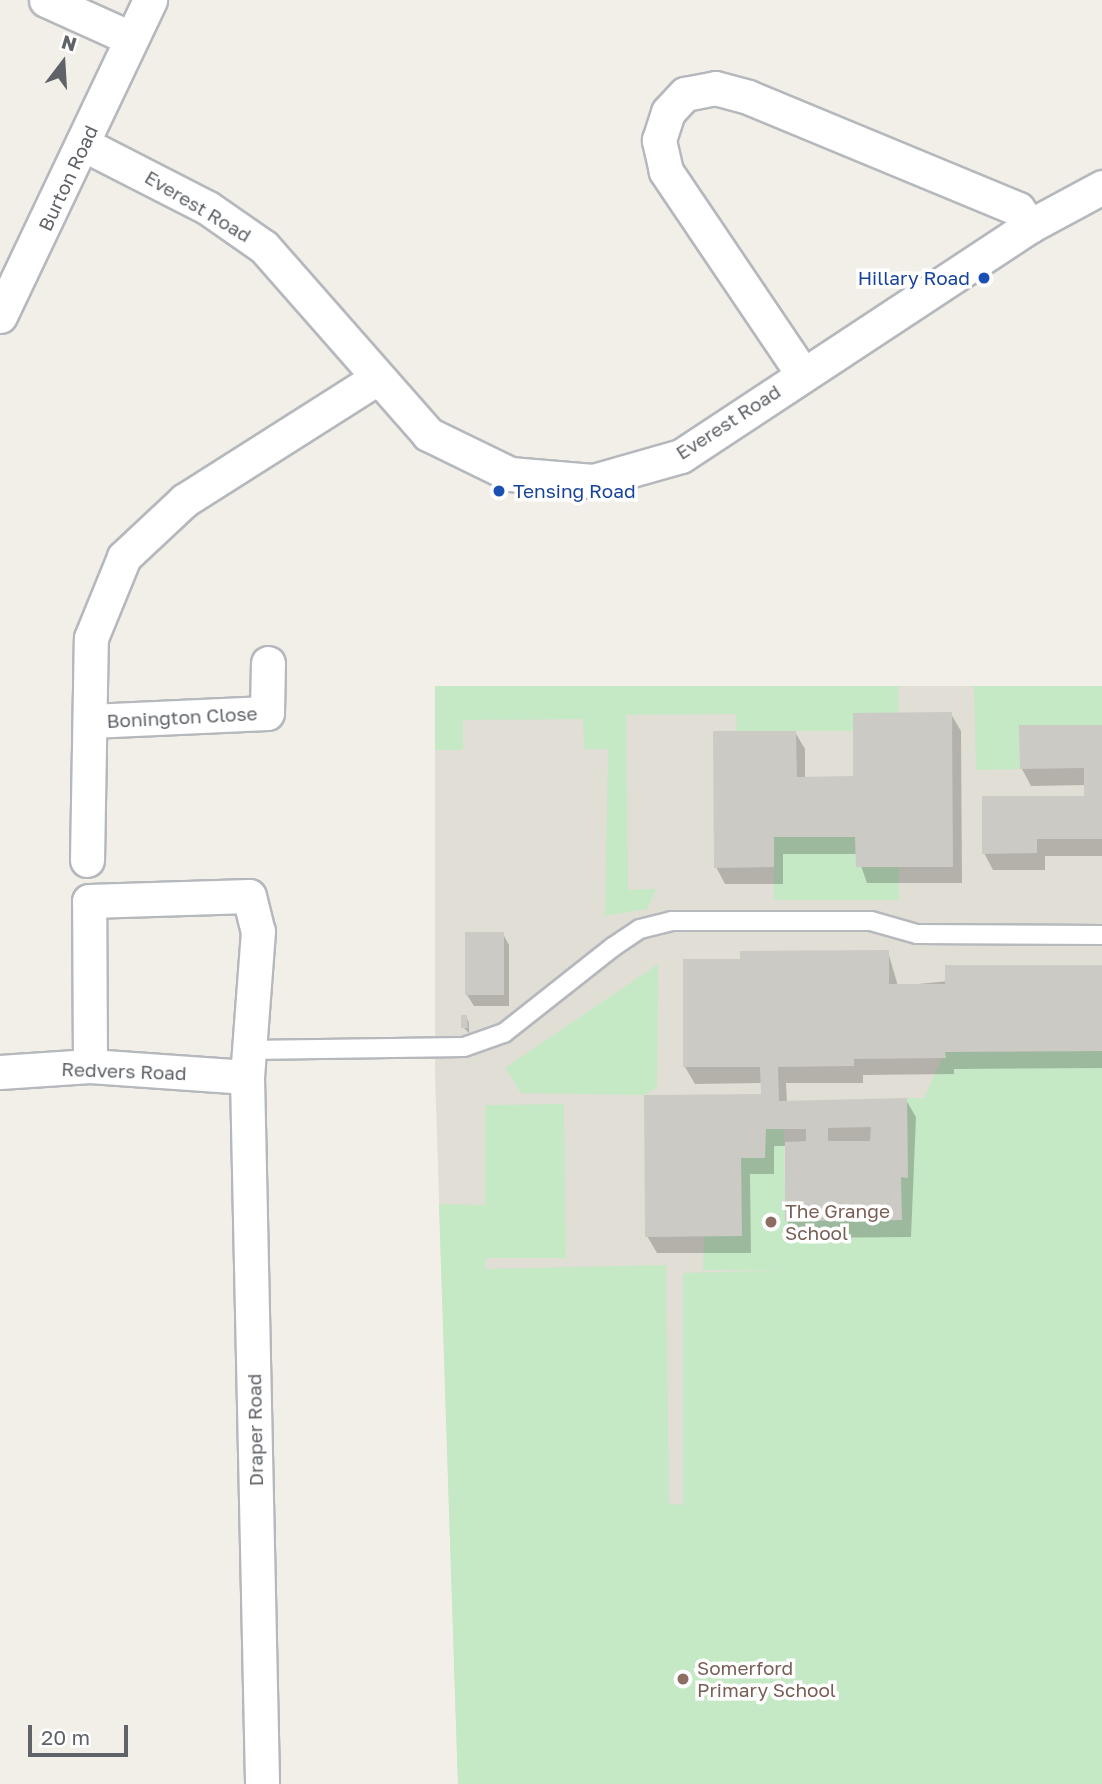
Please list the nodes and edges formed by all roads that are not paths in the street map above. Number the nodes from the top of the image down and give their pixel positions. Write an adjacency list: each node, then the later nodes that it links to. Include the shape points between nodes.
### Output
1 (46, 0): 3 (street)
2 (149, 0): 3 (street, Burton Road)
3 (130, 38): 4 (street, Burton Road)
4 (85, 145): 7 (street, Burton Road); 9 (street, Everest Road, via 208,208 264,247 313,295)
5 (1102, 187): 6 (street, Everest Road)
6 (1030, 226): 8 (street, Everest Road); 8 (street, via 1018,209 748,97 715,88 685,94 668,112 659,140 666,171)
7 (0, 316)
8 (802, 373): 9 (street, Everest Road, via 681,456 593,481 510,474 459,454 428,434)
9 (377, 378): 11 (street, via 185,500 124,557 91,638)
10 (268, 663): 11 (street, Bonington Close, via 267,713)
11 (90, 721): 12 (street)
12 (87, 860)
13 (1102, 936): 14 (lane, via 917,934 871,921 671,921 622,941 504,1033 464,1047)
14 (247, 1064): 15 (street, Redvers Road); 15 (street, Draper Road, via 258,931 249,896 89,901); 17 (street, Draper Road)
15 (90, 1066): 16 (street, Redvers Road)
16 (0, 1072)
17 (262, 1784)

